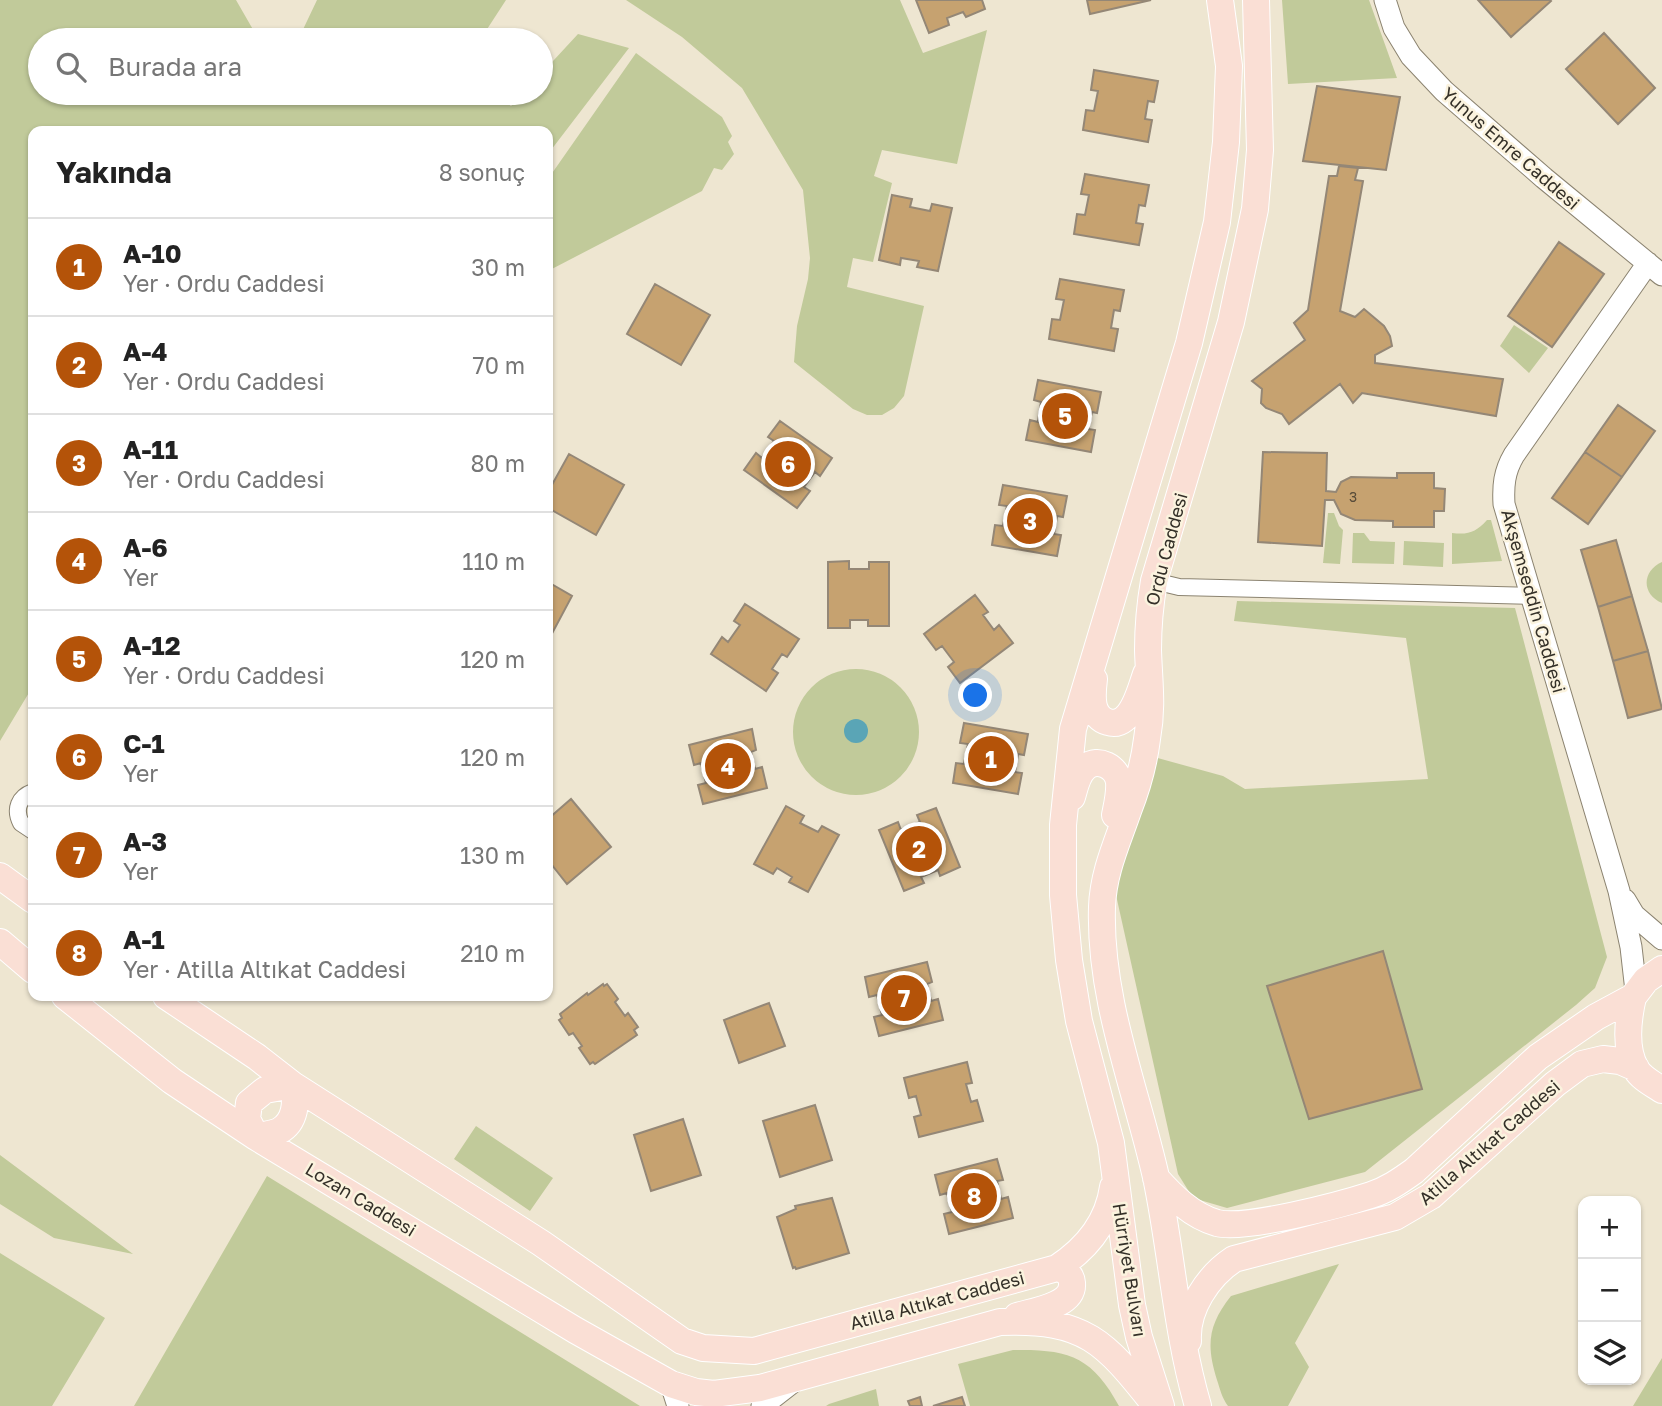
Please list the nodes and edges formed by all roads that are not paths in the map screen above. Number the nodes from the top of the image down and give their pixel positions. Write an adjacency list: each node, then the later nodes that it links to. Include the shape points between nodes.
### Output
1 (1220, 0): 7 (main road, Ordu Caddesi, via 1229,66 1217,222 1189,343)
2 (1256, 0): 5 (main road, Ordu Caddesi, via 1260,150 1255,209 1231,322)
3 (1385, 0): 4 (street, Yunus Emre Caddesi, via 1394,28 1411,56 1444,91)
4 (1655, 269): 6 (street, Akşemseddin Caddesi, via 1506,468 1504,504)
5 (1154, 581): 6 (street, via 1180,587); 8 (main road, Ordu Caddesi, via 1148,617)
6 (1532, 596): 14 (street, Akşemseddin Caddesi)
7 (1101, 632): 8 (main road, via 1093,702 1097,716 1105,722 1125,719); 10 (main road, Ordu Caddesi, via 1073,729)
8 (1149, 667): 12 (main road, Ordu Caddesi, via 1147,741)
9 (28, 795): 11 (street, via 18,811 21,823)
10 (1063, 825): 12 (main road, via 1084,767 1094,763 1111,768 1120,784); 27 (main road, Ordu Caddesi, via 1069,960)
11 (28, 828)
12 (1105, 873): 28 (main road, Ordu Caddesi, via 1102,930 1108,985)
13 (0, 876): 15 (main road)
14 (1619, 891): 16 (street, Akşemseddin Caddesi, via 1634,915); 20 (street, Akşemseddin Caddesi, via 1631,947)
15 (28, 896)
16 (1662, 939)
17 (0, 942): 18 (main road)
18 (28, 966)
19 (1662, 969): 20 (main road, Atilla Altıkat Caddesi)
20 (1634, 994): 23 (main road, via 1628,1033); 28 (main road, Atilla Altıkat Caddesi, via 1554,1045 1414,1171 1372,1194 1233,1225 1191,1211)
21 (71, 1001): 26 (main road, Lozan Caddesi, via 172,1081)
22 (173, 1001): 24 (main road)
23 (1636, 1068): 25 (main road); 33 (main road, Atilla Altıkat Caddesi, via 1602,1059 1575,1068 1431,1196 1395,1217 1224,1265 1202,1292 1187,1329)
24 (293, 1085): 26 (main road, via 296,1097 290,1120 280,1130); 26 (main road, via 265,1090 249,1103 247,1119); 29 (main road, Atilla Altıkat Caddesi, via 541,1243 682,1341 704,1348 754,1351)
25 (1662, 1090)
26 (256, 1137): 32 (main road, Lozan Caddesi)
27 (1116, 1172): 29 (main road, Atilla Altıkat Caddesi, via 1100,1226 1077,1255); 36 (main road, Hürriyet Bulvarı, via 1132,1305)
28 (1156, 1178): 33 (main road)
29 (1057, 1268): 30 (main road, via 1071,1277 1072,1288 1065,1298)
30 (1000, 1322): 31 (main road); 35 (main road, via 1058,1325 1097,1341 1110,1350)
31 (798, 1379): 32 (main road, via 714,1394); 34 (street)
32 (675, 1395)
33 (1195, 1395)
34 (762, 1406)
35 (1156, 1406)
36 (1161, 1406)

